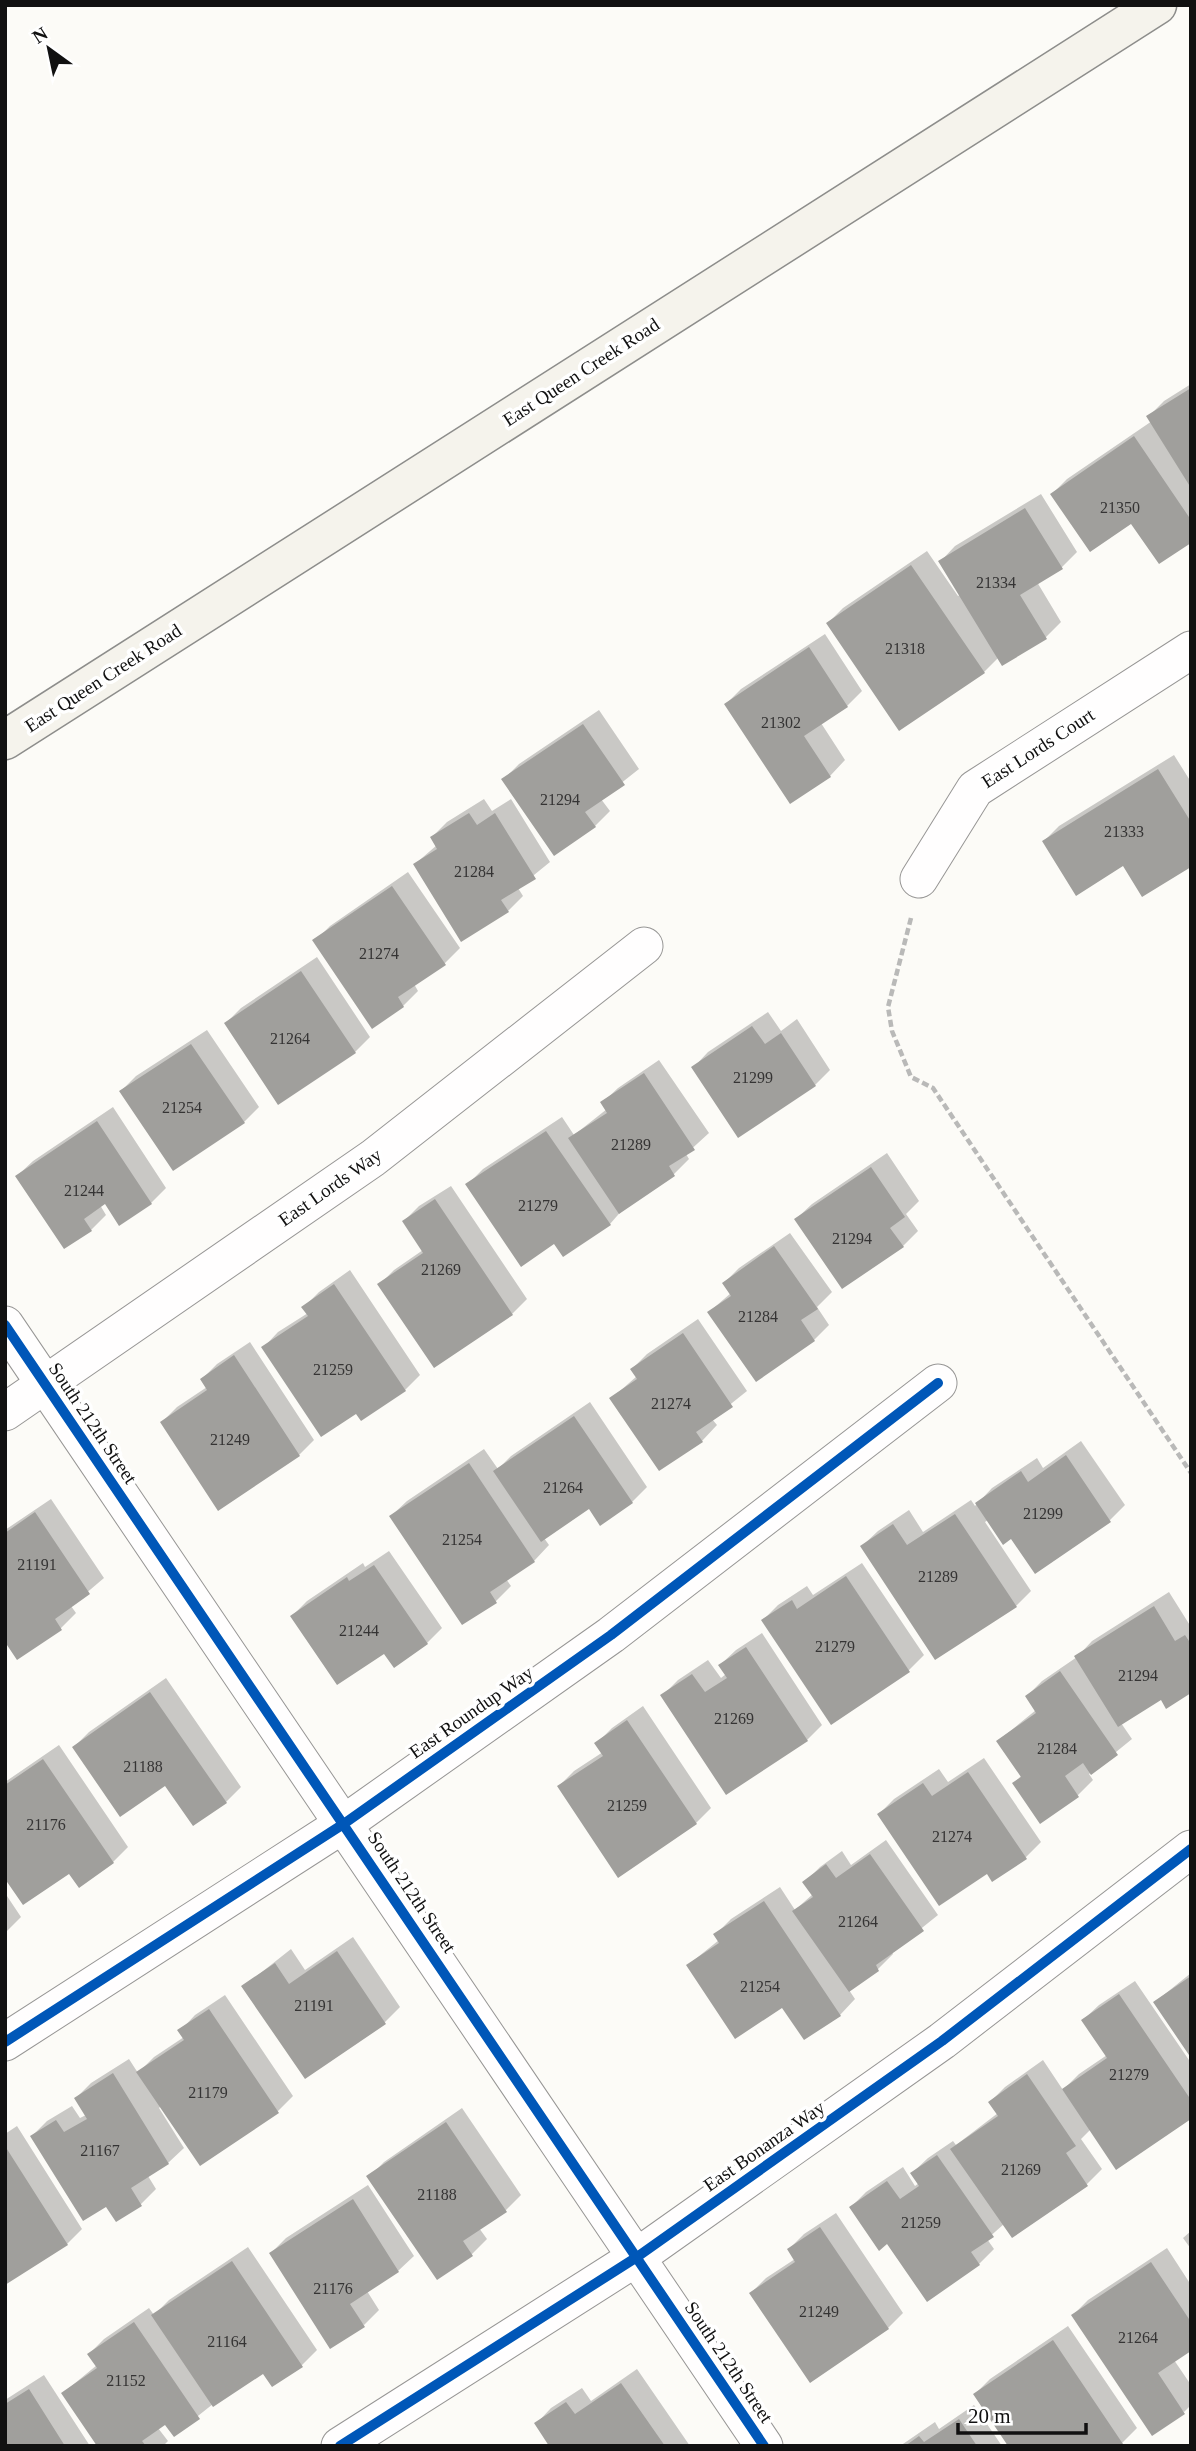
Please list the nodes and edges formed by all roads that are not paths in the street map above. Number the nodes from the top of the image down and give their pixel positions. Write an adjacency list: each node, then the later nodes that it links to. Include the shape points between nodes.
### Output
1 (1157, 5): 3 (main road, East Queen Creek Road)
2 (1191, 650): 4 (street, East Lords Court, via 975,789)
3 (5, 740)
4 (919, 879)
5 (644, 946): 8 (street, East Lords Way, via 373,1158)
6 (5, 1325): 8 (street, South 212th Street)
7 (939, 1384): 10 (street, East Roundup Way, via 611,1634)
8 (46, 1385): 9 (street, East Lords Way); 10 (street, South 212th Street)
9 (5, 1412)
10 (345, 1823): 12 (street, East Roundup Way); 13 (street, South 212th Street)
11 (1191, 1849): 13 (street, East Bonanza Way, via 942,2041)
12 (5, 2042)
13 (637, 2257): 14 (street, East Bonanza Way); 15 (street, South 212th Street)
14 (340, 2446)
15 (764, 2446)

